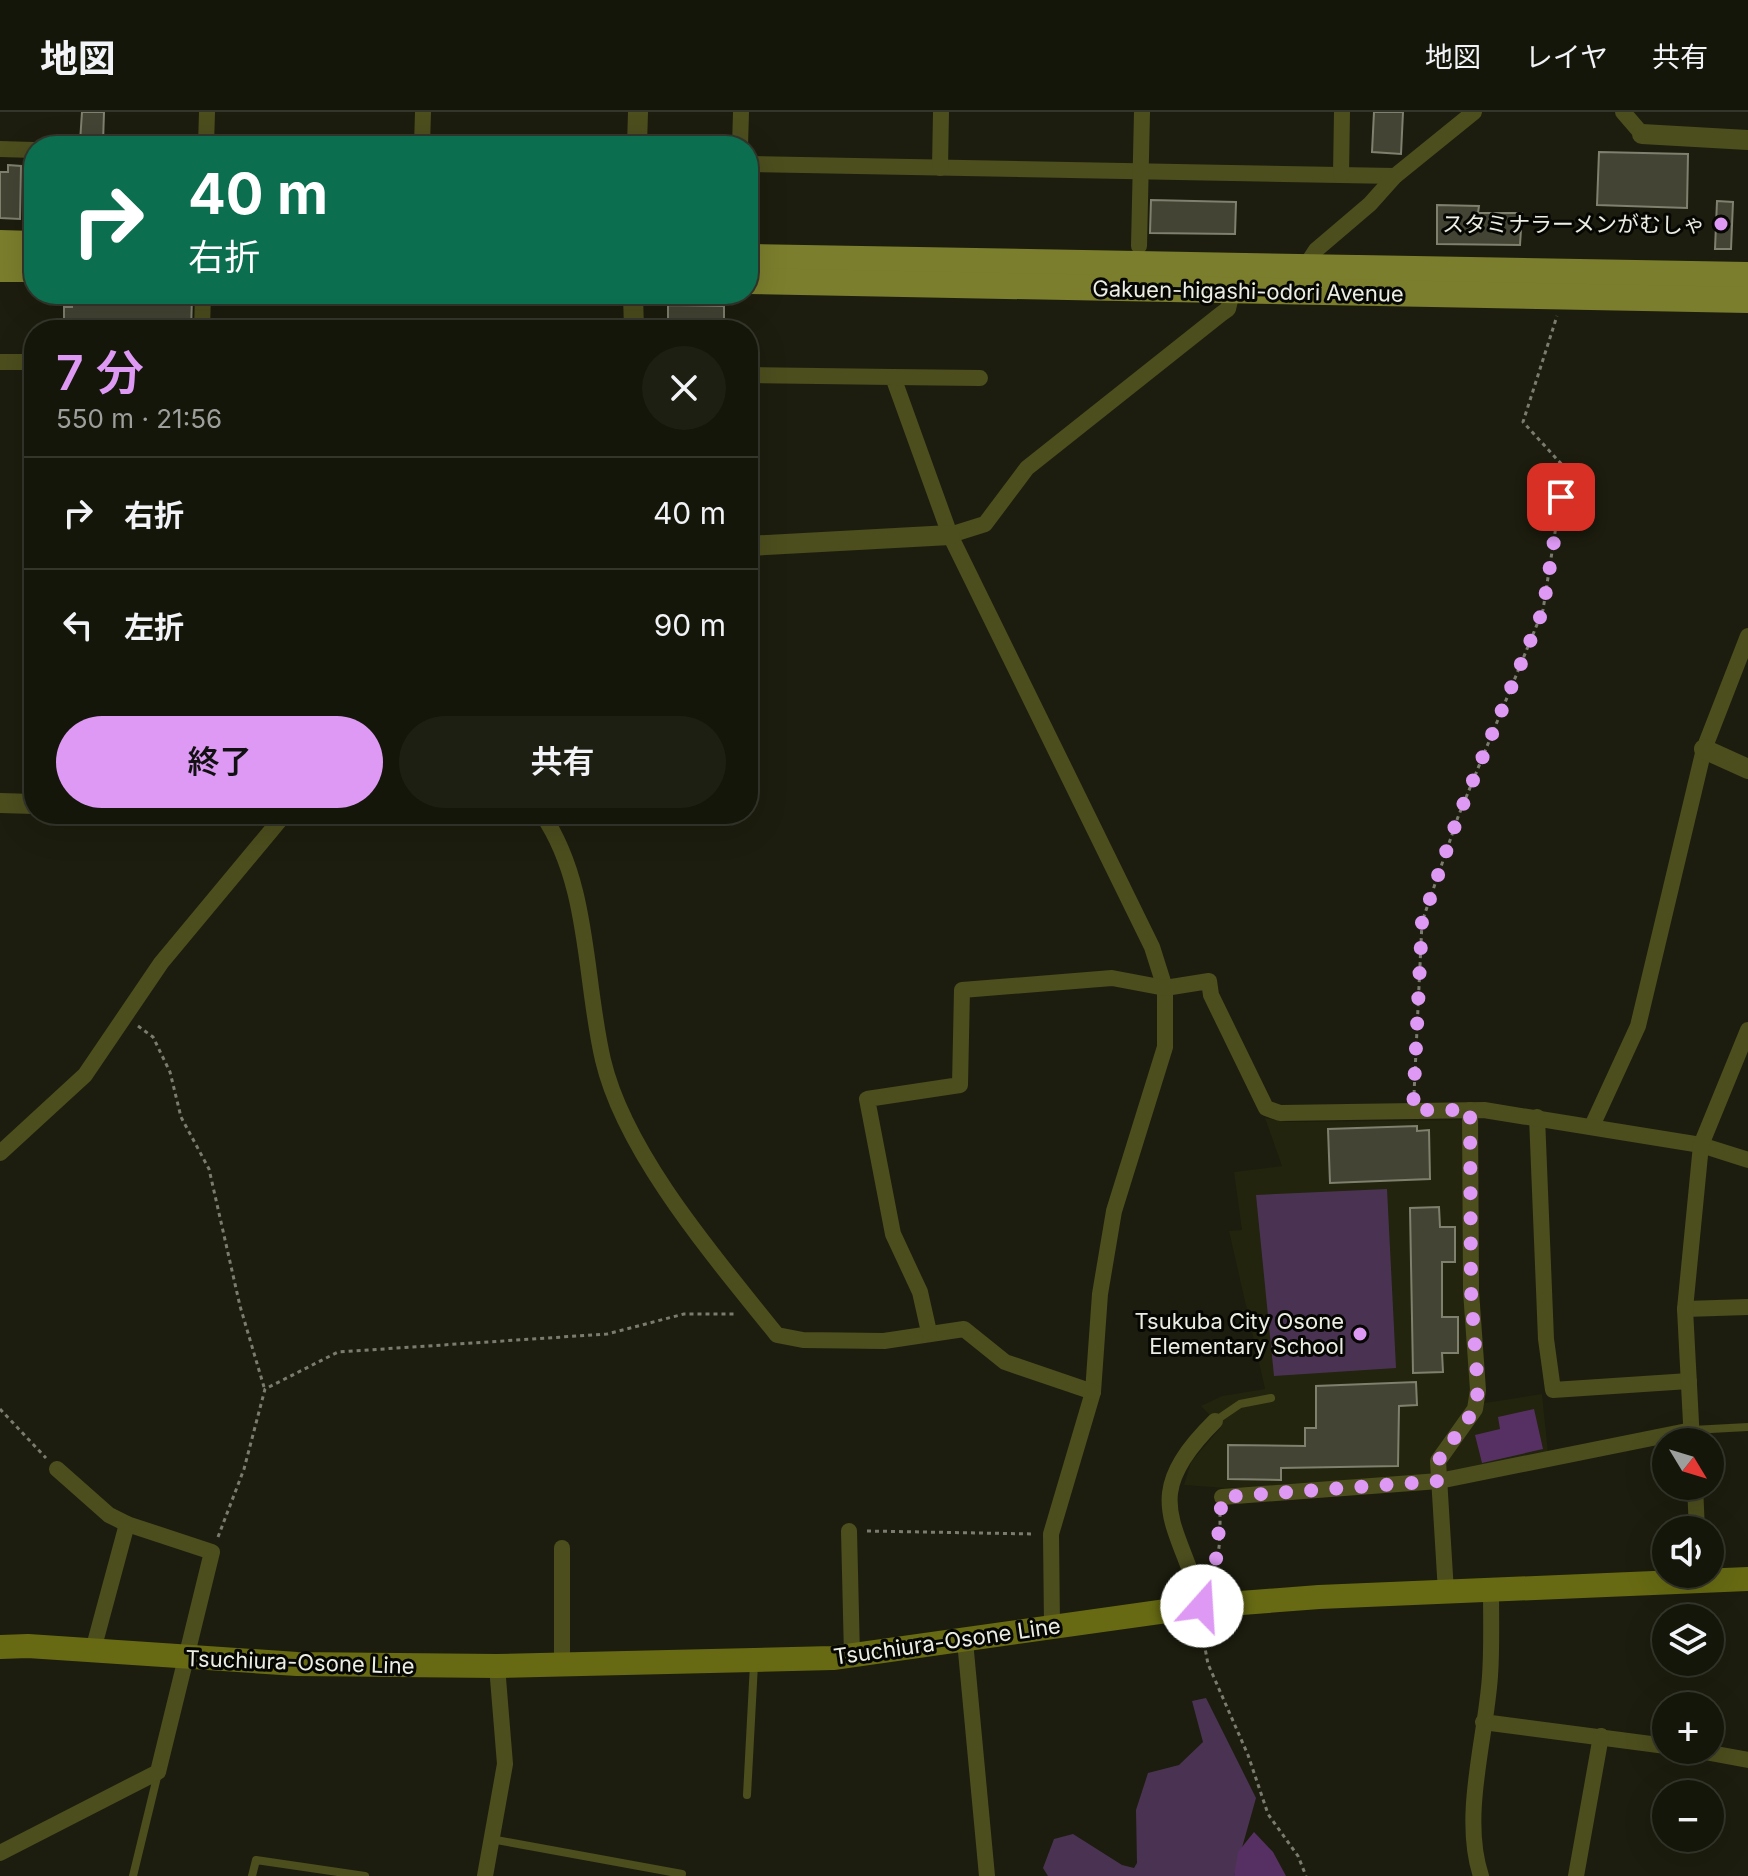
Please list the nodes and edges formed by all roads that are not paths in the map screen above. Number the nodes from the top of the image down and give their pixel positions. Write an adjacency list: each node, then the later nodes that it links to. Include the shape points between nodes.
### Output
1 (207, 112): 11 (street)
2 (423, 112): 12 (street)
3 (638, 112): 13 (street)
4 (741, 112): 14 (street)
5 (941, 112): 19 (street)
6 (1142, 112): 20 (street)
7 (1342, 112): 21 (street)
8 (1474, 112): 22 (street)
9 (1623, 112): 10 (street)
10 (1642, 134): 15 (street)
11 (206, 136)
12 (422, 136)
13 (637, 136)
14 (740, 136)
15 (1748, 140)
16 (0, 149): 17 (street)
17 (24, 150)
18 (758, 164): 19 (street)
19 (940, 168): 20 (street)
20 (1141, 171): 21 (street); 25 (street)
21 (1341, 175): 22 (street)
22 (1395, 176): 27 (street, via 1316,250)
23 (0, 243): 24 (main road)
24 (24, 244)
25 (1139, 246)
26 (758, 257): 27 (main road, Gakuen-higashi-odori Avenue)
27 (1305, 267): 30 (main road, Gakuen-higashi-odori Avenue)
28 (0, 269): 29 (main road)
29 (24, 269)
30 (1748, 275)
31 (758, 281): 32 (main road, Gakuen-higashi-odori Avenue)
32 (1232, 292): 33 (main road, Gakuen-higashi-odori Avenue); 39 (street, via 1228,309 1027,468 985,524)
33 (1748, 300)
34 (0, 362): 35 (street)
35 (24, 362)
36 (758, 375): 37 (street)
37 (893, 377): 38 (street); 39 (street)
38 (980, 378)
39 (950, 535): 40 (street); 48 (street, via 1152,947)
40 (758, 545)
41 (1748, 636): 42 (street)
42 (1704, 749): 43 (street); 52 (street, via 1638,1026)
43 (1748, 769)
44 (0, 803): 45 (street)
45 (24, 804)
46 (277, 824): 54 (street, via 161,963 67,1095)
47 (547, 824): 58 (street, via 567,863 603,1060 617,1102 653,1167 760,1314 777,1335 803,1340 884,1341)
48 (1165, 988): 50 (street, via 1209,981 1266,1108 1297,1114); 58 (street, via 1112,978 962,990 960,1085 867,1099 893,1234 920,1292); 60 (street, via 1165,1047 1114,1211 1100,1294)
49 (1748, 1030): 53 (street)
50 (1470, 1110): 51 (street); 68 (street, via 1471,1291 1478,1390 1475,1409 1438,1461)
51 (1537, 1117): 52 (street); 59 (street, via 1546,1339 1553,1390)
52 (1592, 1126): 53 (street)
53 (1701, 1145): 55 (street); 57 (street)
54 (0, 1153)
55 (1748, 1160)
56 (1748, 1307): 57 (street)
57 (1685, 1309): 59 (street)
58 (929, 1332): 60 (street, via 964,1329 1005,1362)
59 (1689, 1381): 64 (street)
60 (1093, 1392): 79 (street, via 1051,1534)
61 (1271, 1398): 62 (lane, via 1240,1404)
62 (1215, 1421): 78 (street, via 1187,1453 1168,1495 1168,1513)
63 (1748, 1427): 65 (lane)
64 (1692, 1428)
65 (1724, 1431)
66 (1652, 1443): 68 (street)
67 (57, 1469): 70 (street, via 109,1515)
68 (1439, 1481): 69 (street); 77 (street)
69 (1222, 1497)
70 (127, 1524): 82 (street); 84 (street, via 212,1552)
71 (849, 1531): 83 (street)
72 (562, 1548): 86 (street)
73 (1724, 1578): 74 (main road, Tsuchiura-Osone Line)
74 (1748, 1579)
75 (1652, 1581): 76 (main road, Tsuchiura-Osone Line)
76 (1491, 1590): 77 (main road, Tsuchiura-Osone Line); 88 (street, via 1490,1677)
77 (1446, 1592): 78 (main road, Tsuchiura-Osone Line)
78 (1200, 1607): 79 (main road, Tsuchiura-Osone Line)
79 (1052, 1626): 80 (main road, Tsuchiura-Osone Line)
80 (965, 1641): 83 (main road, Tsuchiura-Osone Line); 102 (street)
81 (0, 1647): 82 (main road, Tsuchiura-Osone Line)
82 (93, 1650): 84 (main road, Tsuchiura-Osone Line)
83 (852, 1656): 85 (main road, Tsuchiura-Osone Line)
84 (187, 1659): 87 (main road, Tsuchiura-Osone Line); 93 (street)
85 (754, 1660): 86 (main road, Tsuchiura-Osone Line); 94 (lane)
86 (562, 1664): 87 (main road, Tsuchiura-Osone Line)
87 (497, 1666): 95 (street, via 505,1764)
88 (1483, 1722): 89 (street); 103 (street, via 1473,1851)
89 (1601, 1736): 90 (street); 104 (street)
90 (1652, 1744)
91 (1724, 1756): 92 (street)
92 (1748, 1760)
93 (158, 1772): 96 (street); 98 (lane)
94 (747, 1795)
95 (491, 1839): 97 (lane); 101 (street)
96 (0, 1853)
97 (682, 1874)
98 (133, 1876)
99 (252, 1876): 100 (lane, via 256,1860)
100 (365, 1876)
101 (485, 1876)
102 (987, 1876)
103 (1481, 1876)
104 (1576, 1876)

